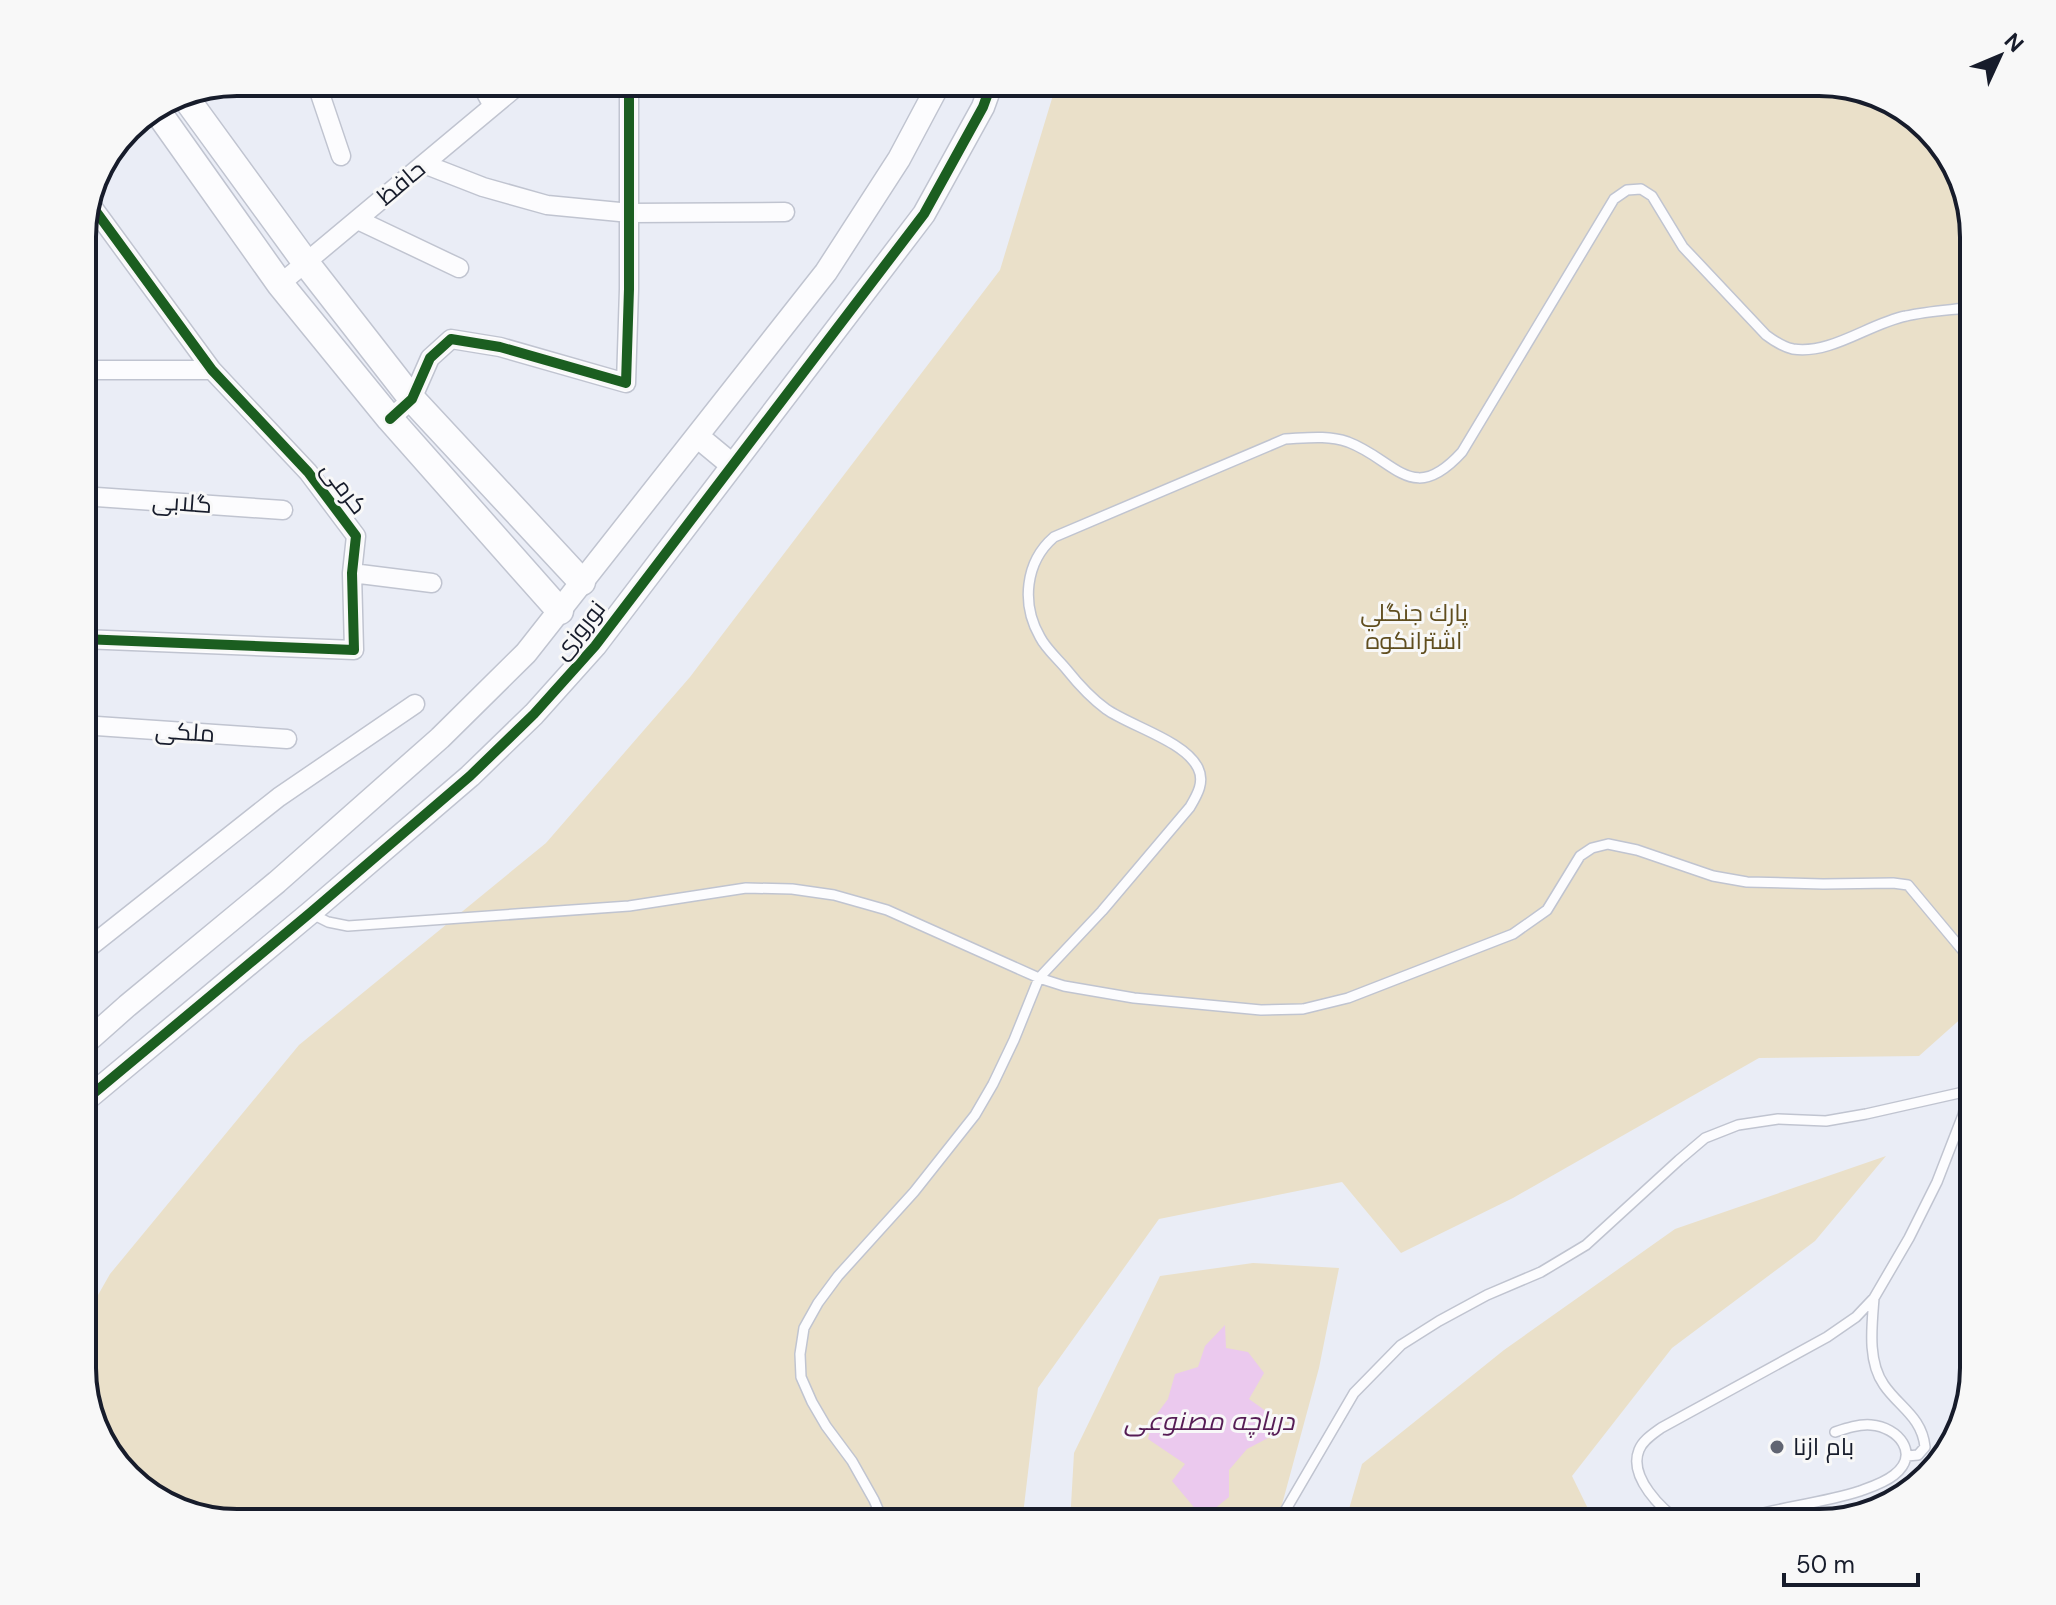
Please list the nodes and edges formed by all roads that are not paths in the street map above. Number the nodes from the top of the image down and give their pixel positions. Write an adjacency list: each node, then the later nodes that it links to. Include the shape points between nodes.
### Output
1 (321, 96): 10 (street)
2 (488, 96): 8 (street)
3 (505, 96): 8 (street, حافظ)
4 (629, 96): 13 (street)
5 (933, 96): 24 (street, نوروزی, via 826,272)
6 (987, 96): 25 (street, نوروزی, via 924,214)
7 (190, 104): 16 (main road, نوروزی)
8 (493, 106): 11 (street, حافظ)
9 (162, 118): 18 (main road, نوروزی)
10 (341, 156)
11 (424, 164): 13 (street, via 547,205); 15 (street, حافظ)
12 (785, 212): 13 (street)
13 (630, 213): 22 (street, via 626,383 500,347 451,339 430,358)
14 (98, 214): 21 (street, کرمی)
15 (358, 220): 16 (street, حافظ); 17 (street)
16 (306, 263): 18 (street, حافظ); 22 (main road, نوروزی)
17 (459, 268)
18 (280, 284): 23 (main road, نوروزی)
19 (1960, 309): 39 (lane, via 1904,316 1836,343 1792,349 1766,335 1683,247 1652,196 1641,189 1627,190 1614,199 1449,466 1414,478 1345,441 1285,439 1054,537 1033,564 1029,582 1029,608 1040,638 1088,695 1180,748 1198,767 1201,781 1190,807)
20 (96, 370): 21 (street)
21 (212, 370): 28 (street, کرمی, via 308,472 356,536)
22 (412, 399): 23 (street); 29 (main road, نوروزی)
23 (390, 419): 31 (main road, نوروزی)
24 (697, 436): 25 (street); 29 (street, نوروزی)
25 (732, 465): 36 (street, نوروزی, via 595,646 534,714)
26 (96, 497): 27 (street, گلابی)
27 (283, 510)
28 (352, 573): 30 (street); 32 (street, کرمی, via 354,650)
29 (582, 582): 31 (street, نوروزی)
30 (432, 583)
31 (560, 611): 40 (street, نوروزی, via 526,653 440,738)
32 (96, 640)
33 (415, 704): 37 (street, via 279,797)
34 (96, 726): 35 (street, ملکی)
35 (287, 739)
36 (310, 913): 39 (lane, via 348,926 629,906 746,888 792,889 887,910); 41 (street, نوروزی)
37 (96, 942)
38 (1960, 947): 39 (lane, via 1908,885 1747,882 1608,844 1580,856 1547,910 1513,934 1348,998 1303,1009 1134,998)
39 (1039, 978): 47 (lane, via 975,1115 838,1276 804,1328 801,1377)
40 (96, 1034)
41 (96, 1091)
42 (1960, 1093): 48 (lane, via 1826,1121 1778,1119 1738,1125 1705,1138 1586,1245 1401,1345 1354,1393)
43 (1960, 1123): 44 (lane, via 1937,1182)
44 (1874, 1298): 46 (lane, via 1871,1333 1882,1383 1924,1434 1925,1447 1918,1455); 49 (lane, via 1827,1337 1646,1440 1638,1451 1640,1477)
45 (1835, 1432): 46 (lane, via 1874,1425 1899,1438)
46 (1907, 1456): 50 (lane, via 1894,1475 1874,1486)
47 (878, 1509)
48 (1286, 1509)
49 (1665, 1509)
50 (1783, 1509)

